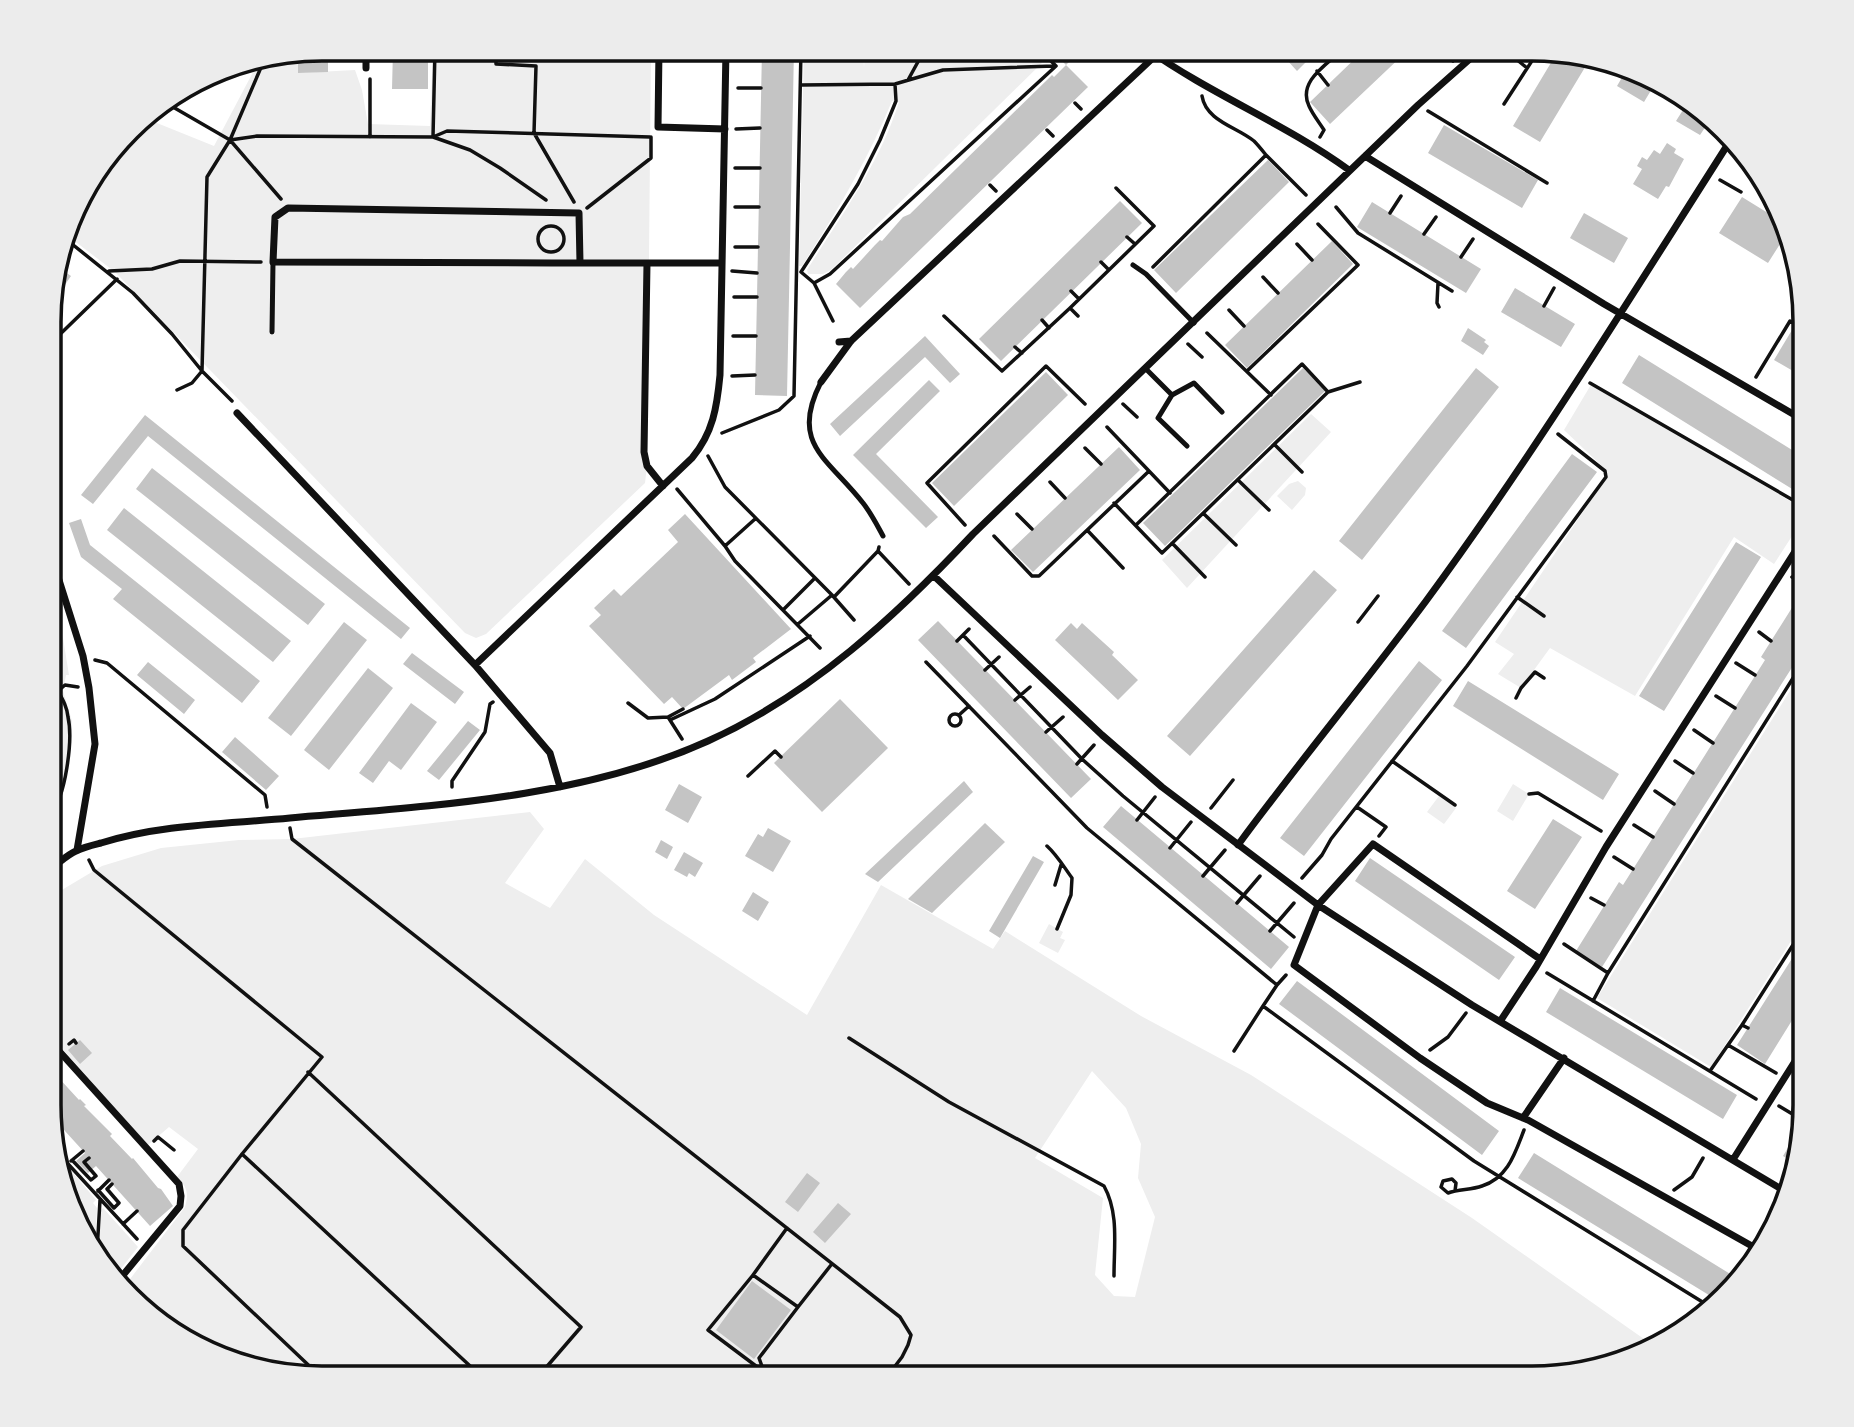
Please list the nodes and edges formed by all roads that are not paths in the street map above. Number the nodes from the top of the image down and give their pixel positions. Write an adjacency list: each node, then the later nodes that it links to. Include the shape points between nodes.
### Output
1 (366, 61): 7 (street)
2 (659, 61): 8 (street, via 658,127)
3 (726, 61): 8 (street)
4 (1150, 61): 20 (street)
5 (1167, 61): 11 (street, via 1315,145)
6 (1468, 61): 10 (street)
7 (366, 68)
8 (725, 129): 15 (street)
9 (1726, 148): 17 (street)
10 (1365, 156): 11 (street); 17 (street)
11 (1349, 170): 18 (street)
12 (274, 262): 13 (street); 13 (street, via 275,217 288,208 579,213); 19 (lane)
13 (580, 263): 14 (street)
14 (647, 263): 15 (street); 29 (street, via 644,452 647,467)
15 (722, 263): 29 (street, via 715,417 702,446)
16 (1133, 265): 18 (lane)
17 (1621, 313): 27 (street); 36 (street, via 1427,600)
18 (1194, 323): 22 (street)
19 (272, 332)
20 (851, 341): 21 (street); 23 (street)
21 (839, 342)
22 (1146, 369): 24 (lane); 32 (street)
23 (821, 382): 30 (lane, via 808,410 817,450 864,504)
24 (1172, 395): 25 (lane, via 1194,383); 28 (lane, via 1158,418)
25 (1222, 412)
26 (237, 413): 34 (street)
27 (1793, 414)
28 (1187, 446)
29 (666, 483): 34 (street)
30 (883, 536)
31 (1793, 555): 40 (street, via 1612,837)
32 (934, 576): 35 (street, via 844,657 740,725 689,749); 36 (street, via 1102,735)
33 (61, 588): 37 (street, via 83,656 94,744)
34 (475, 665): 35 (street, via 550,753)
35 (560, 787): 37 (street, via 168,829)
36 (1235, 843): 39 (street)
37 (80, 849): 38 (street)
38 (61, 862)
39 (1318, 905): 40 (street, via 1373,844); 41 (street); 45 (street, via 1294,965 1487,1103)
40 (1540, 959): 41 (street)
41 (1501, 1020): 43 (street)
42 (61, 1053): 49 (street, via 178,1184 180,1206)
43 (1564, 1058): 45 (street); 46 (street)
44 (1793, 1065): 46 (street)
45 (1525, 1119): 48 (street)
46 (1734, 1158): 47 (street)
47 (1780, 1187)
48 (1752, 1246)
49 (124, 1274)

